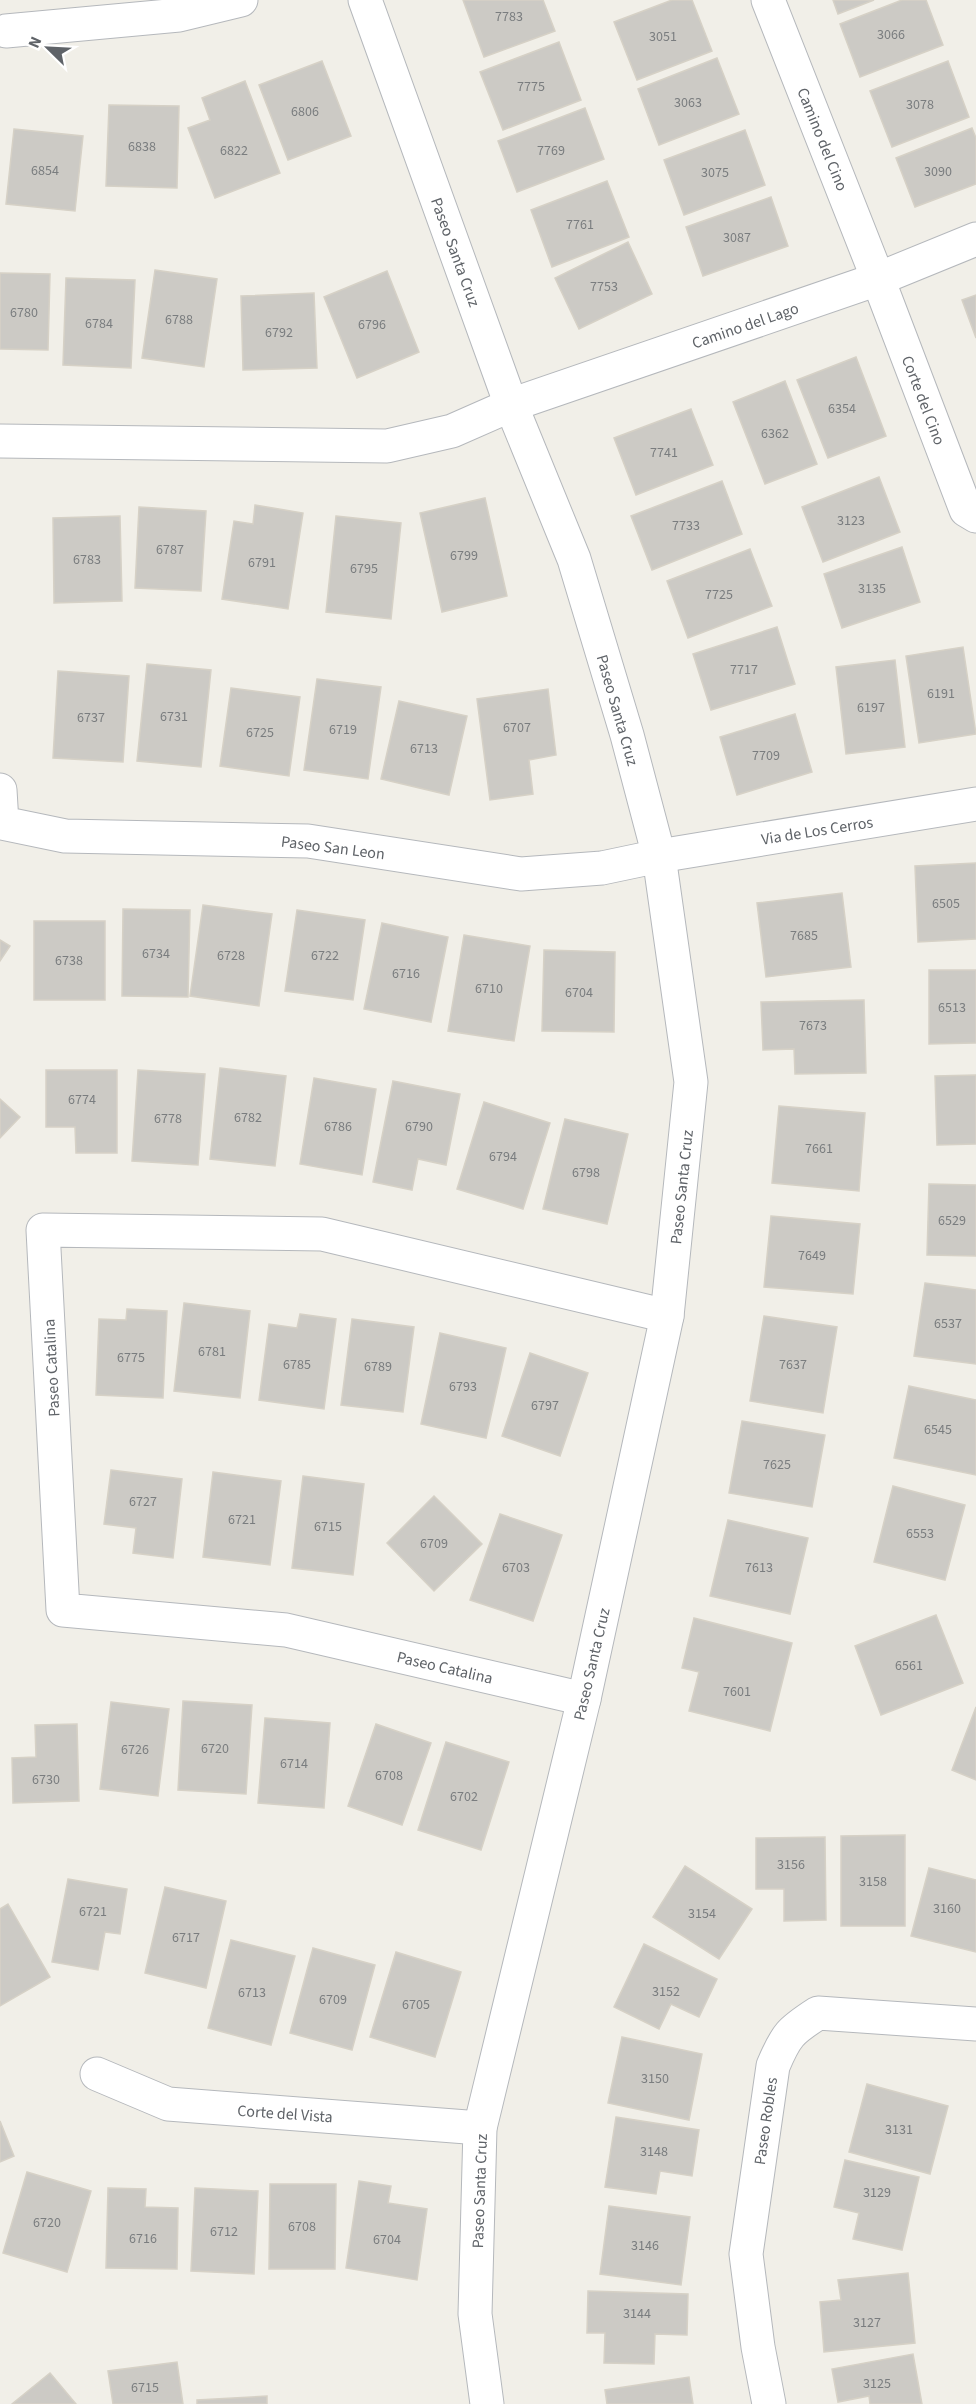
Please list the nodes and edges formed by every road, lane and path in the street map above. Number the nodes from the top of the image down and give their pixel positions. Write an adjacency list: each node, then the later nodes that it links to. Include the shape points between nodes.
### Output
1 (241, 0): 4 (street, via 179,15)
2 (365, 0): 7 (street, Paseo Santa Cruz)
3 (768, 0): 6 (street, Camino del Cino)
4 (6, 31)
5 (976, 239): 6 (street, Camino del Lago)
6 (878, 279): 7 (street, Camino del Lago); 9 (street, Corte del Cino, via 966,510)
7 (511, 405): 8 (street, via 452,431 387,446); 12 (street, Paseo Santa Cruz, via 574,559)
8 (0, 441)
9 (976, 516)
10 (0, 790): 12 (street, Paseo San Leon, via 2,823 65,836 308,841 521,874 603,868)
11 (976, 804): 12 (street, Via de Los Cerros)
12 (659, 856): 13 (street, Paseo Santa Cruz, via 691,1082)
13 (667, 1316): 14 (street, Paseo Santa Cruz); 14 (street, Paseo Catalina, via 322,1234 43,1230 63,1610 286,1630)
14 (584, 1699): 17 (street, Paseo Santa Cruz)
15 (976, 2024): 19 (street, Paseo Robles, via 818,2013 784,2039 773,2066 746,2254)
16 (97, 2074): 17 (street, Corte del Vista, via 168,2104)
17 (480, 2128): 18 (street, Paseo Santa Cruz, via 475,2314)
18 (487, 2404)
19 (769, 2404)

